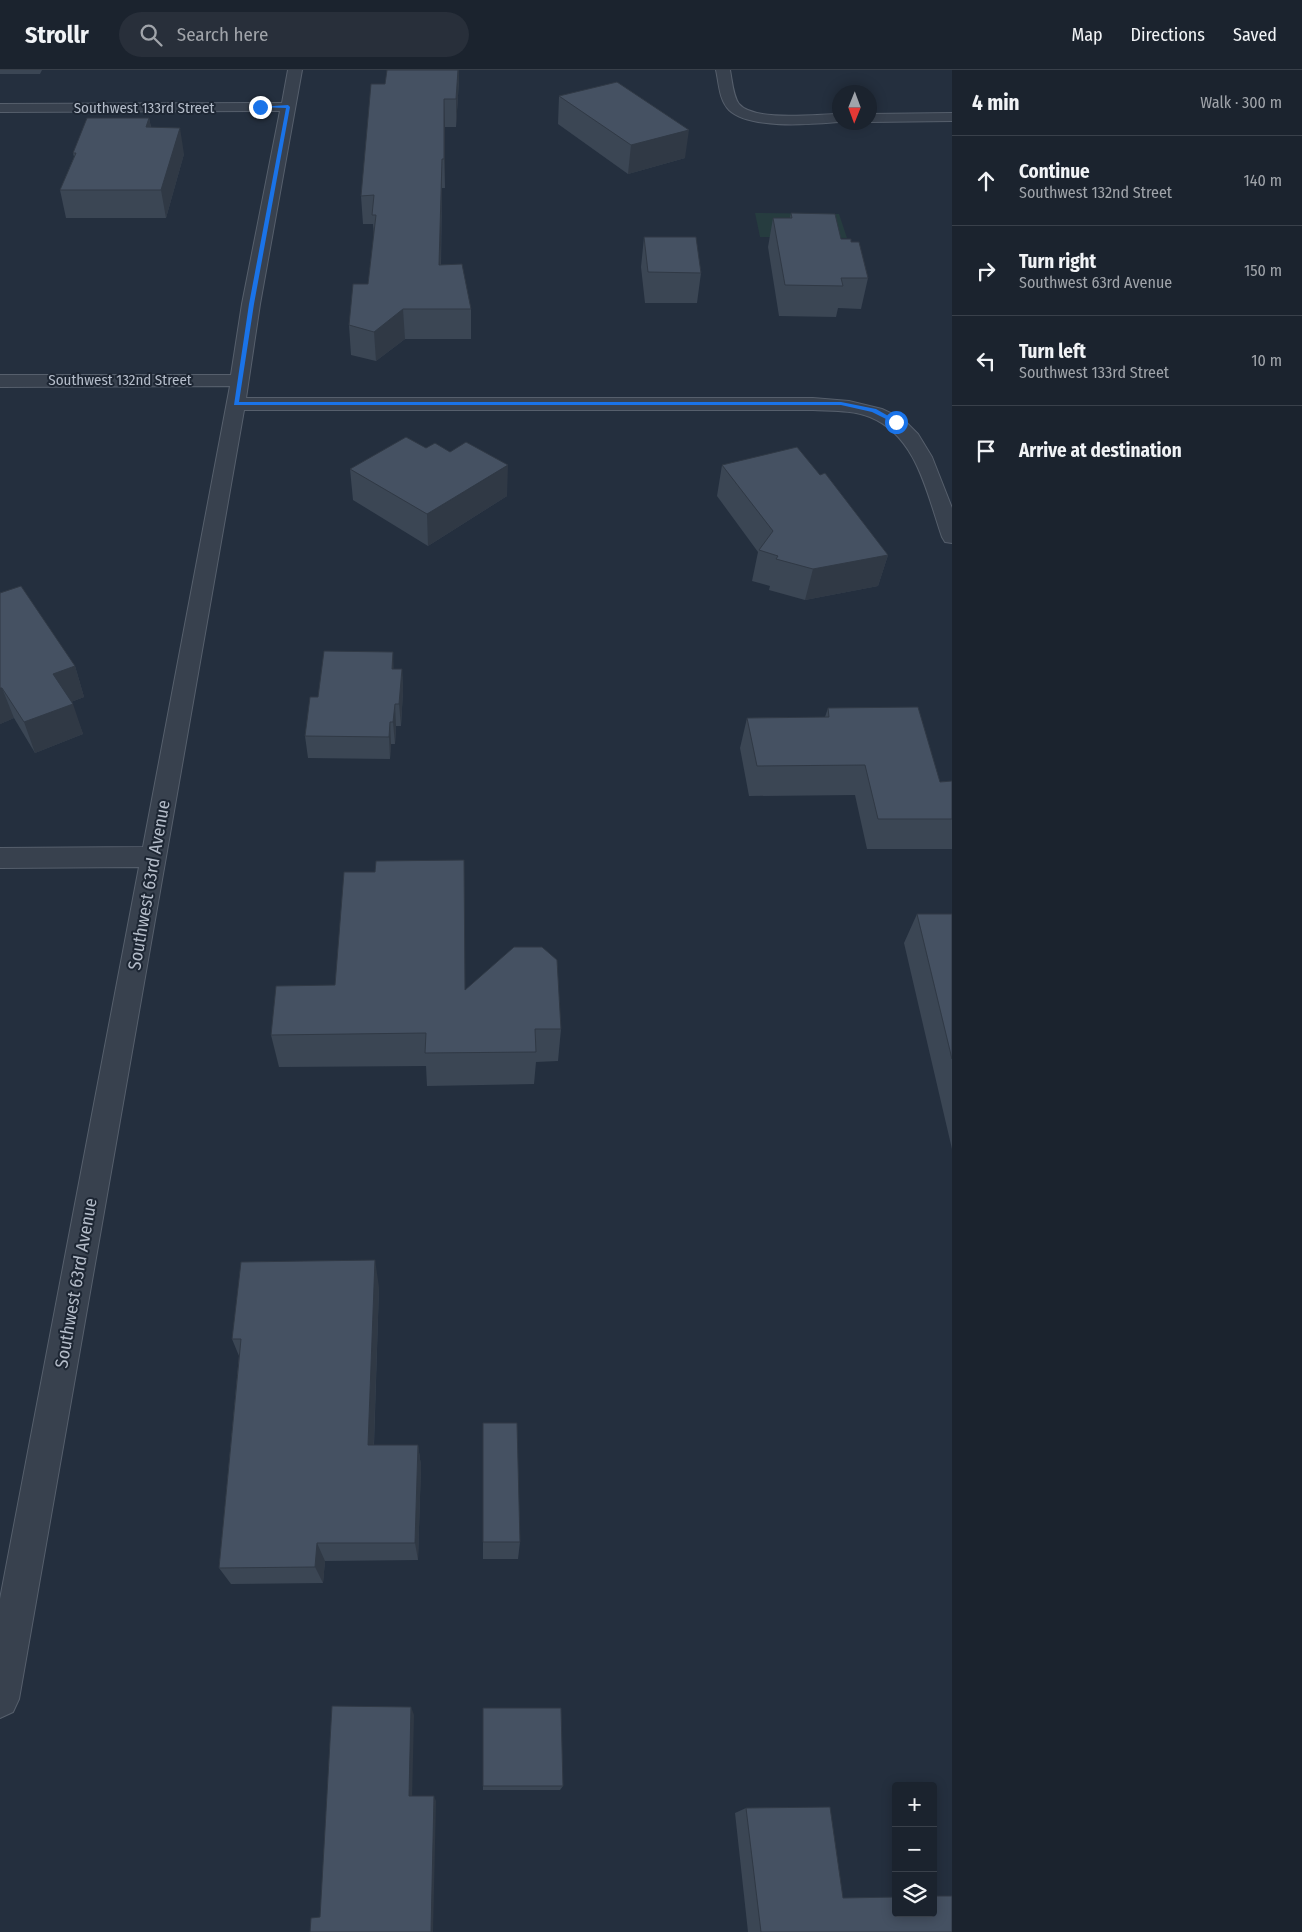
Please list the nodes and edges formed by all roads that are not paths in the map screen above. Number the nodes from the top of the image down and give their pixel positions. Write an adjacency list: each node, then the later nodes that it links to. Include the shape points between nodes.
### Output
1 (295, 70): 3 (street, Southwest 63rd Avenue)
2 (723, 70): 5 (street, via 735,108 750,116)
3 (288, 107): 4 (street, Southwest 133rd Street); 9 (street, Southwest 63rd Avenue)
4 (0, 108)
5 (832, 118)
6 (877, 118): 7 (street)
7 (952, 118)
8 (0, 380): 9 (street, Southwest 132nd Street)
9 (238, 392): 10 (street, Southwest 132nd Street, via 841,404 874,410 896,422 917,444); 11 (street, Southwest 63rd Avenue)
10 (952, 537)
11 (154, 857): 12 (street); 13 (street, Southwest 63rd Avenue)
12 (0, 858)
13 (0, 1699)

